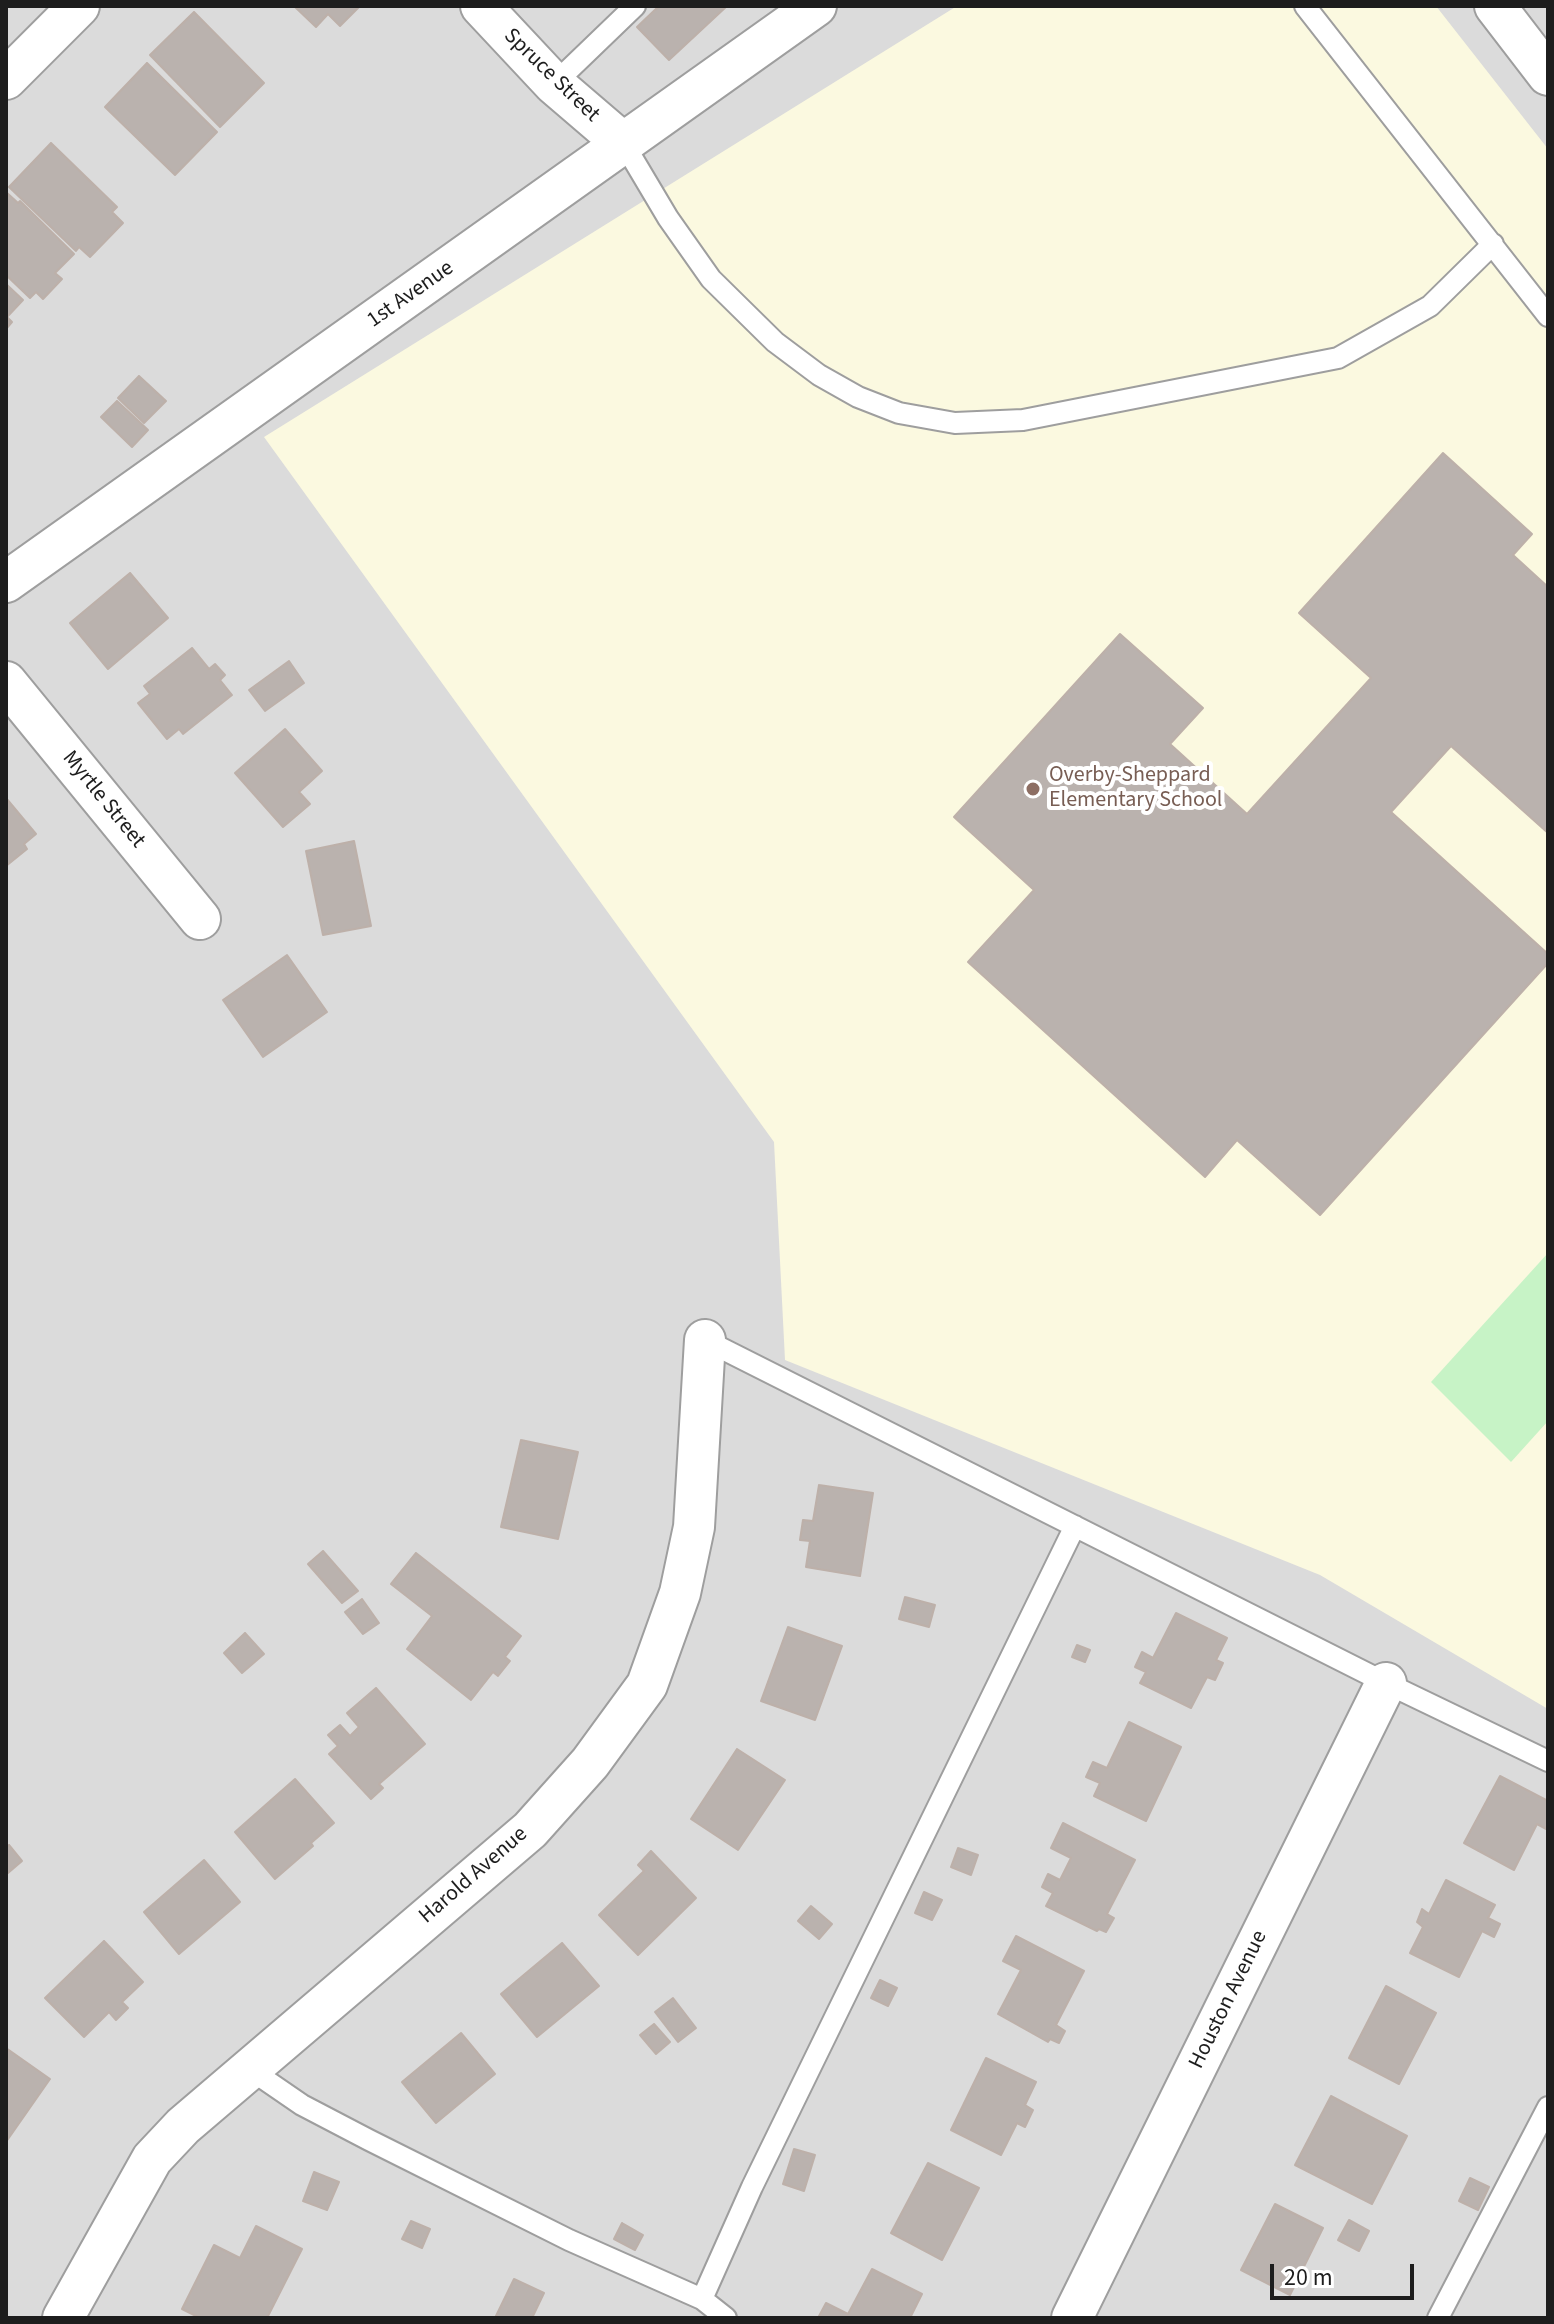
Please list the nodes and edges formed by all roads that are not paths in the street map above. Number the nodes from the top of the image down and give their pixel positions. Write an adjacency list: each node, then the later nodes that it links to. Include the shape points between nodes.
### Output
1 (79, 6): 8 (street)
2 (481, 6): 9 (street, Spruce Street)
3 (635, 6): 9 (lane)
4 (816, 6): 10 (street, 1st Avenue)
5 (1305, 6): 11 (lane)
6 (1495, 6): 7 (street)
7 (1548, 75)
8 (6, 79)
9 (554, 84): 10 (street, Spruce Street)
10 (624, 144): 11 (lane, via 711,279 775,342 858,397 899,413 955,423 1023,420 1338,358 1430,306); 13 (street, 1st Avenue)
11 (1493, 244): 12 (lane)
12 (1548, 316)
13 (6, 582)
14 (6, 682): 15 (street, Myrtle Street)
15 (200, 919)
16 (705, 1340): 17 (lane); 20 (street, Harold Avenue, via 694,1527 680,1593 647,1685 590,1763 530,1830)
17 (1075, 1526): 18 (lane); 22 (lane)
18 (1386, 1683): 19 (lane); 25 (street, Houston Avenue)
19 (1548, 1761)
20 (251, 2070): 22 (lane, via 356,2133 569,2240); 23 (street, Harold Avenue, via 152,2159)
21 (1548, 2107): 26 (lane)
22 (702, 2299): 24 (lane)
23 (63, 2318)
24 (726, 2318)
25 (1072, 2318)
26 (1438, 2318)

